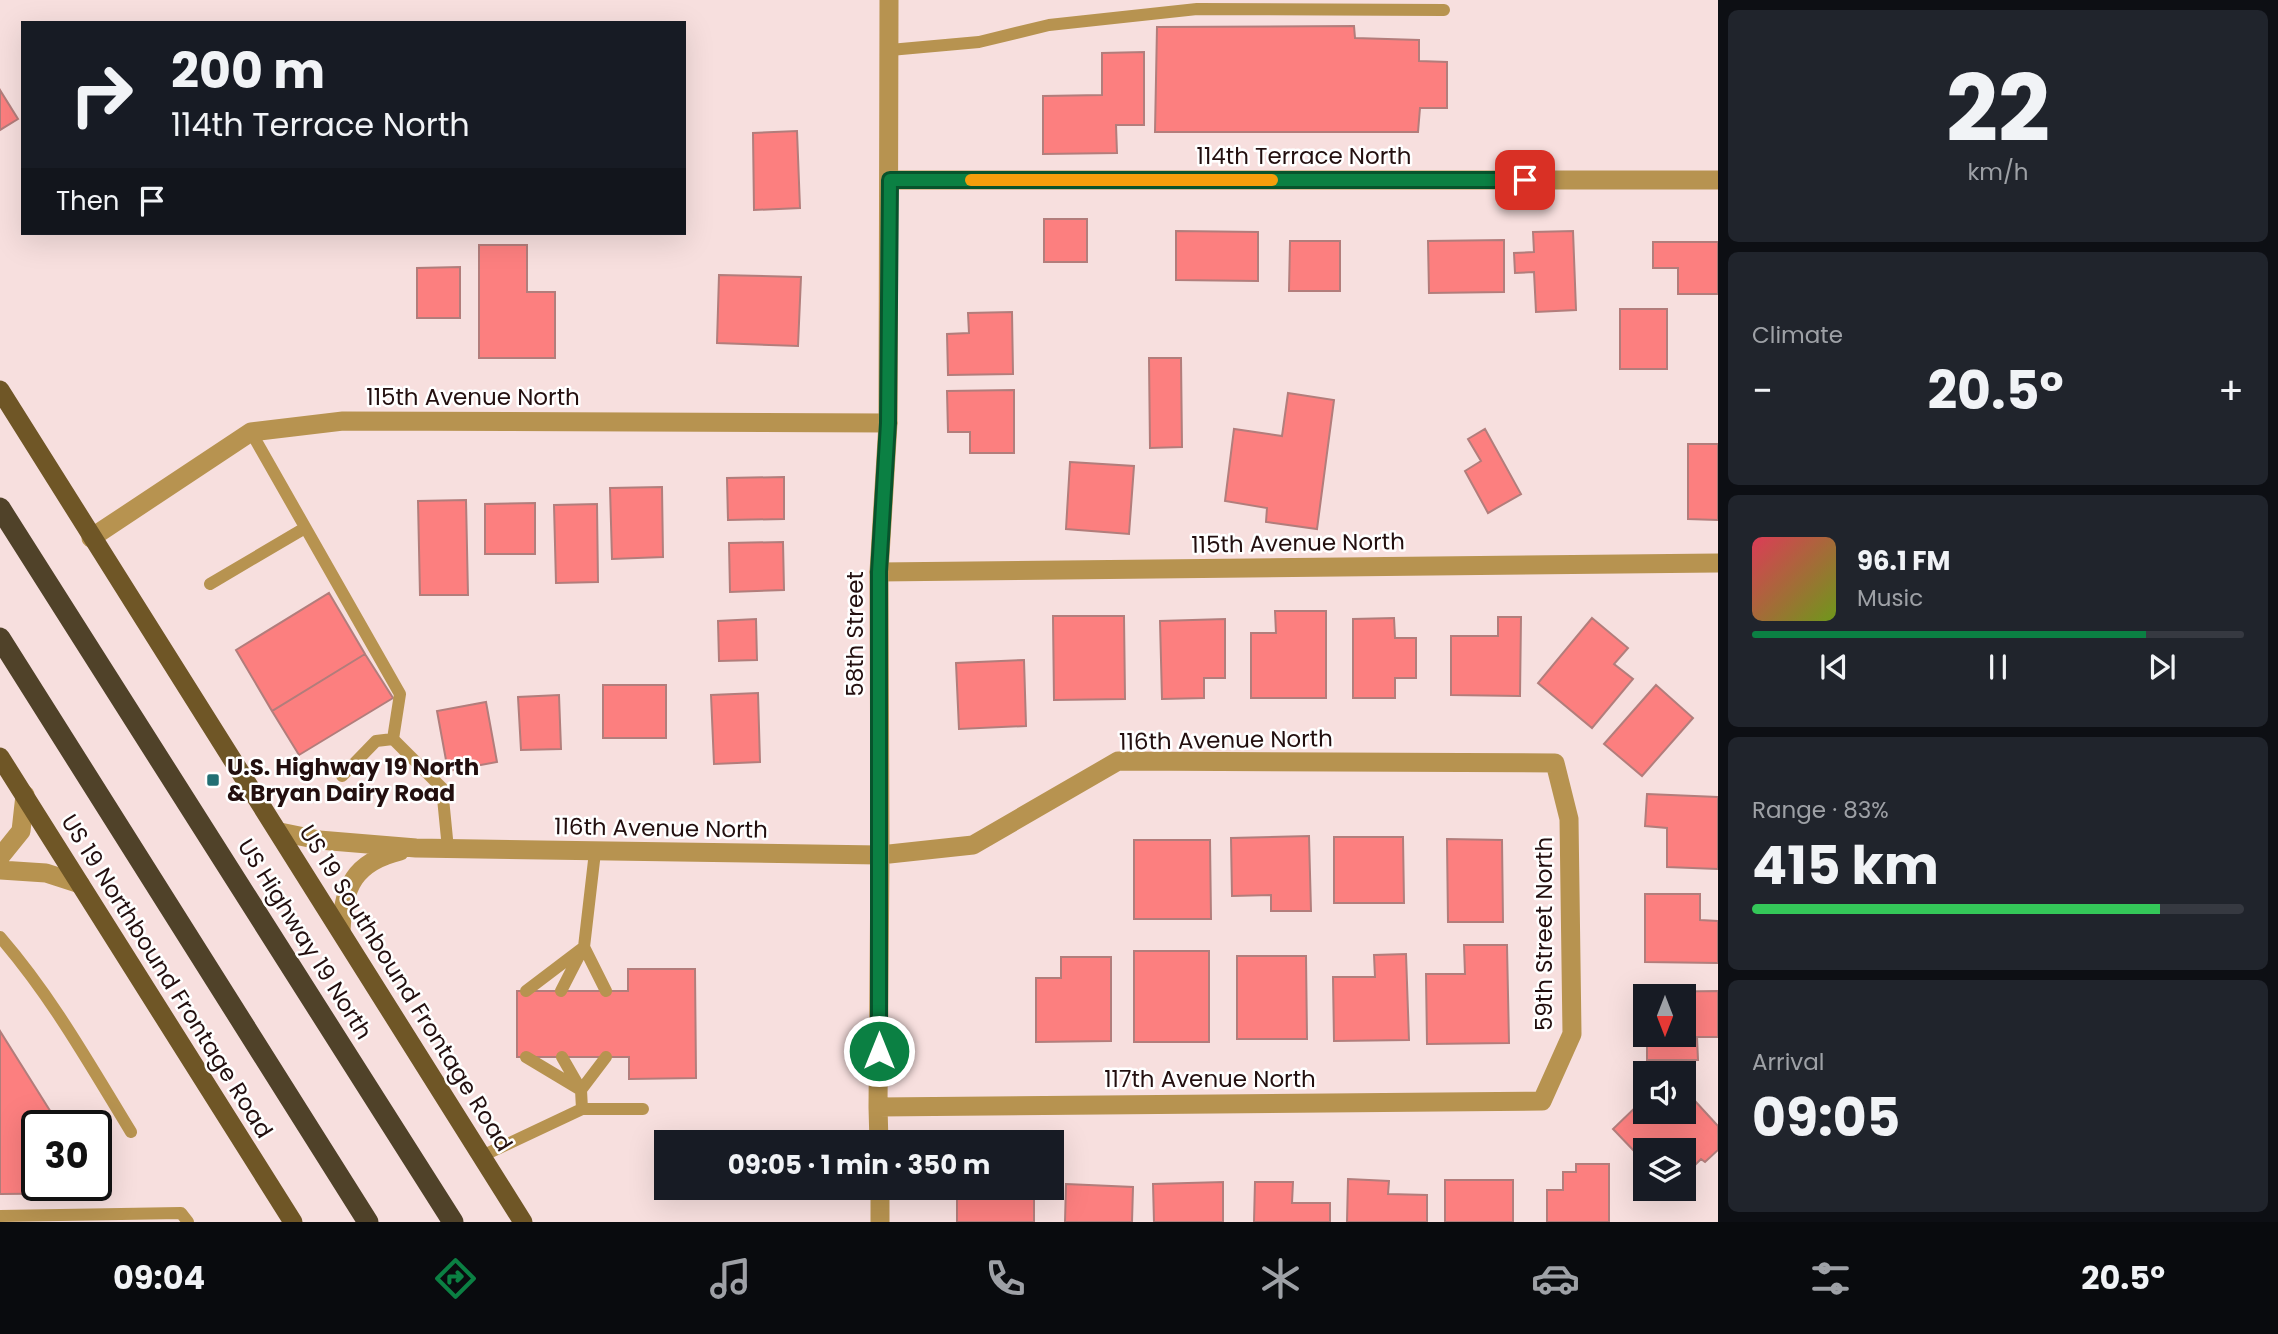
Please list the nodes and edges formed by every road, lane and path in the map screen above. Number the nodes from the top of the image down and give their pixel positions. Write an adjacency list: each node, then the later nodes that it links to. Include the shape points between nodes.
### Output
1 (890, 0): 3 (street, 58th Street)
2 (1444, 10): 3 (lane, via 1197,9 1049,25 979,42)
3 (890, 50): 4 (street, 58th Street)
4 (890, 180): 5 (street, 114th Terrace North); 7 (street, 58th Street)
5 (1718, 180)
6 (0, 390): 11 (main road, US 19 Southbound Frontage Road)
7 (888, 423): 8 (street, 115th Avenue North, via 343,421); 13 (street, 58th Street)
8 (251, 432): 10 (lane); 11 (street, 115th Avenue North)
9 (0, 508): 51 (highway, US Highway 19 North)
10 (305, 528): 14 (lane); 16 (lane, via 400,694)
11 (91, 538): 21 (main road, US 19 Southbound Frontage Road)
12 (1718, 563): 13 (street, 115th Avenue North)
13 (879, 572): 25 (street, 58th Street)
14 (209, 584)
15 (0, 638): 50 (highway)
16 (393, 739): 19 (lane, via 376,741); 23 (lane, via 442,788)
17 (0, 757): 20 (main road, US 19 Northbound Frontage Road)
18 (1555, 763): 25 (street, 116th Avenue North, via 1118,761 973,845); 39 (street, 59th Street North, via 1569,819 1572,1034)
19 (342, 776)
20 (25, 795): 26 (street, via 21,831); 28 (main road, US 19 Northbound Frontage Road)
21 (280, 832): 22 (street, 116th Avenue North); 29 (main road, US 19 Southbound Frontage Road)
22 (416, 848): 23 (street, 116th Avenue North); 29 (street, 116th Avenue North, via 375,858 356,876 342,906)
23 (449, 849): 24 (street, 116th Avenue North)
24 (595, 852): 25 (street, 116th Avenue North); 31 (lane)
25 (880, 855): 40 (street, 58th Street)
26 (0, 857)
27 (0, 870): 28 (street, via 46,873)
28 (80, 884): 49 (main road, US 19 Northbound Frontage Road)
29 (341, 931): 45 (main road, US 19 Southbound Frontage Road)
30 (0, 937): 44 (lane, via 63,1020)
31 (584, 947): 32 (lane); 33 (lane); 34 (lane)
32 (526, 991)
33 (561, 991)
34 (606, 991)
35 (526, 1057): 38 (lane)
36 (562, 1057): 38 (lane)
37 (606, 1057): 38 (lane)
38 (581, 1090): 42 (lane)
39 (1542, 1101): 40 (street, 117th Avenue North)
40 (878, 1107): 43 (street, 58th Street)
41 (643, 1108): 42 (lane)
42 (582, 1109): 45 (lane)
43 (879, 1130)
44 (131, 1132)
45 (482, 1156): 52 (main road, US 19 Southbound Frontage Road)
46 (880, 1200): 53 (street)
47 (0, 1216): 48 (lane, via 181,1213)
48 (188, 1222)
49 (293, 1222)
50 (368, 1222)
51 (453, 1222)
52 (523, 1222)
53 (880, 1222)

